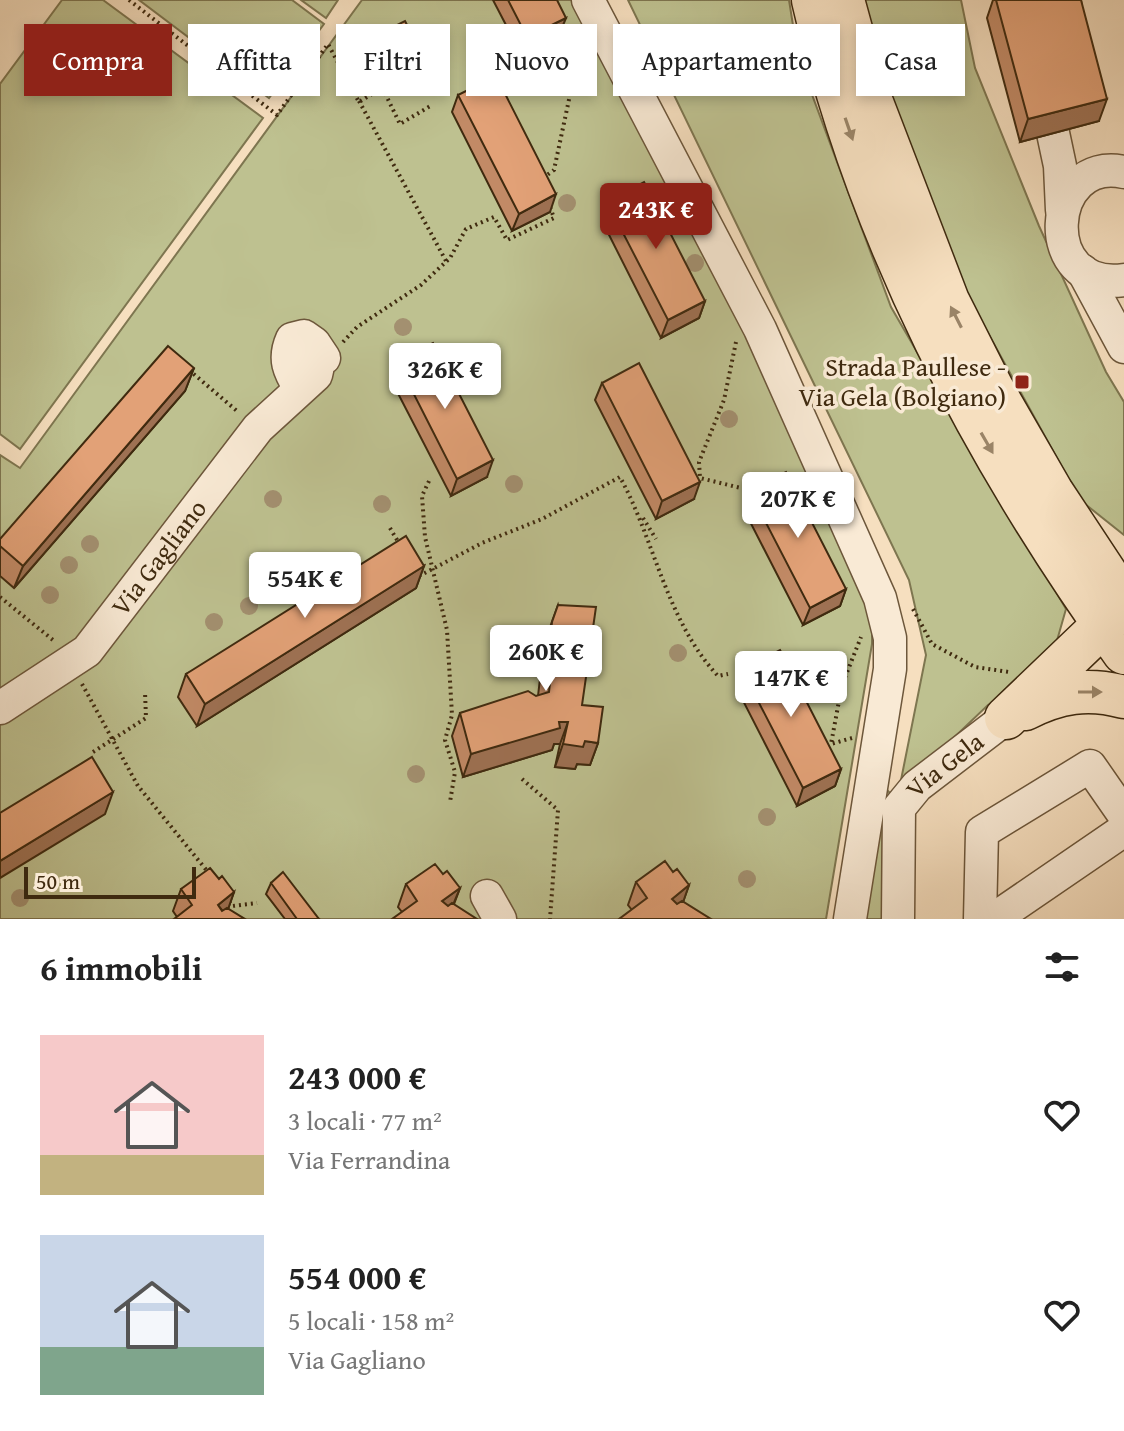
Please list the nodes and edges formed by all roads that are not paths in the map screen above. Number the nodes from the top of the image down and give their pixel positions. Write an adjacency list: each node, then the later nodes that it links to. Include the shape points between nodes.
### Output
1 (813, 0): 13 (main road, one-way to 13, via 841,107 870,189 938,351 994,455)
2 (843, 0): 11 (main road, one-way to 2, via 948,301 869,95)
3 (594, 11): 19 (street, via 751,312 880,598 890,669)
4 (1053, 133): 6 (street)
5 (1124, 172): 6 (street, via 1100,173 1083,181)
6 (1062, 210): 7 (street, via 1063,245)
7 (1083, 271): 8 (street, via 1098,279); 9 (street)
8 (1124, 280)
9 (1124, 347)
10 (324, 358): 15 (street, Via Gagliano, via 320,357 316,375 258,428 87,651)
11 (1052, 492): 12 (main road); 13 (main road)
12 (1124, 546)
13 (1119, 620): 16 (main road)
14 (1124, 697): 16 (main road, one-way to 14, via 1069,693 1088,690)
15 (0, 708)
16 (1006, 718): 20 (street, Via Gela, via 917,786 899,808)
17 (1124, 815): 21 (street, via 1090,766 982,832)
18 (1124, 830): 22 (street)
19 (850, 919)
20 (898, 919)
21 (980, 919)
22 (994, 919)

